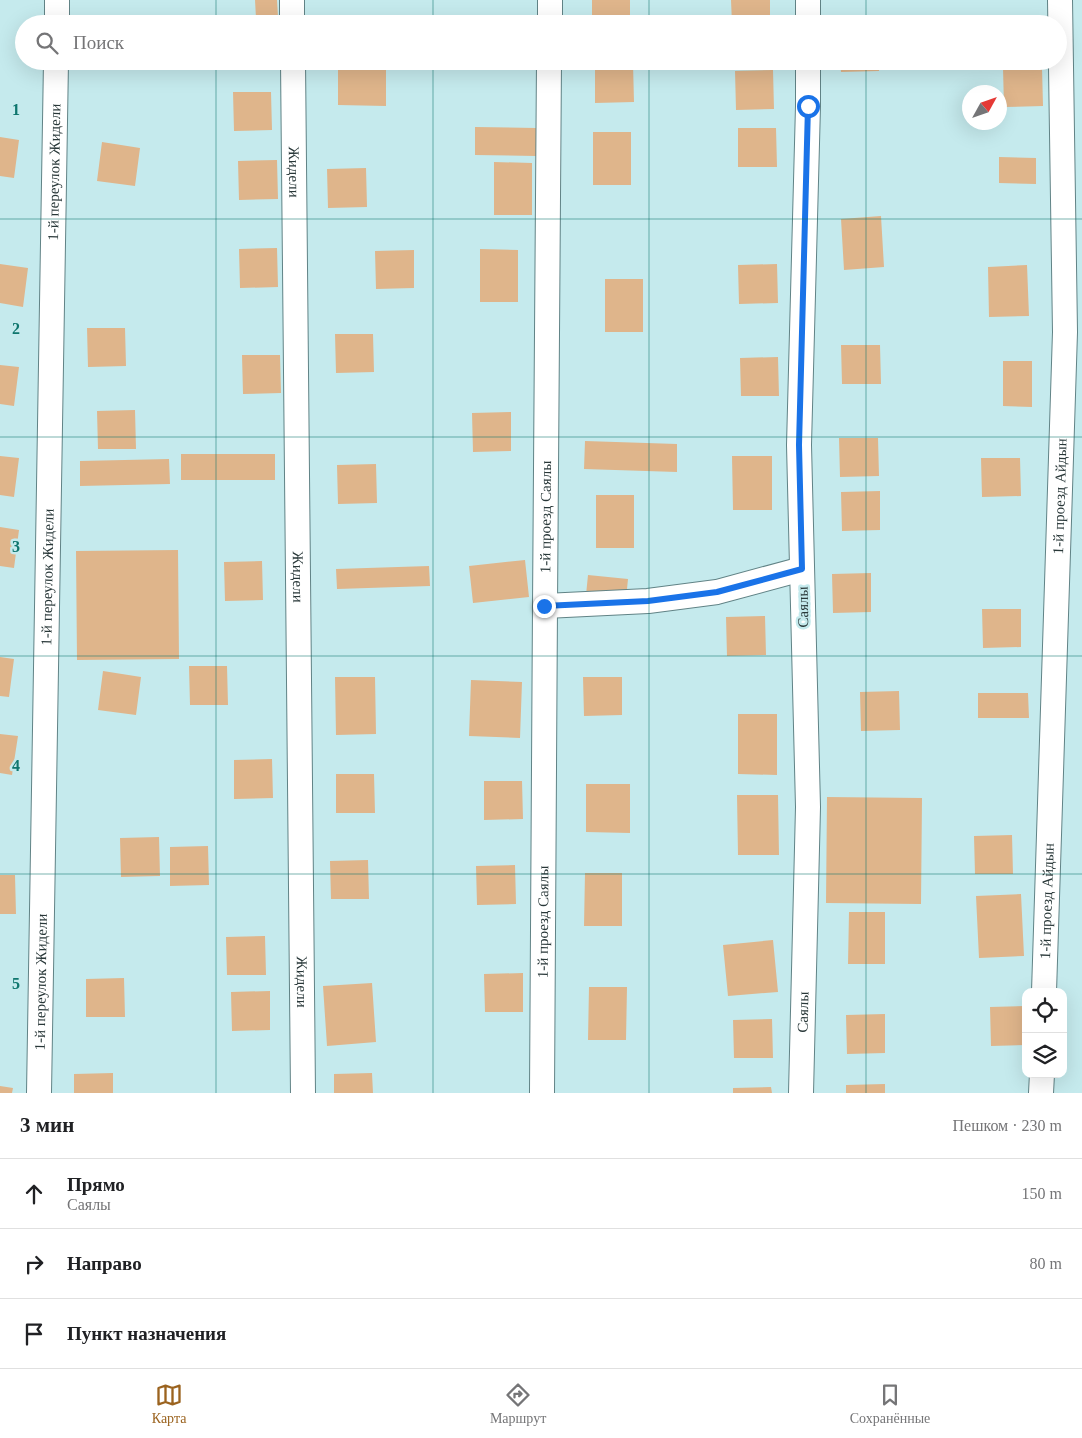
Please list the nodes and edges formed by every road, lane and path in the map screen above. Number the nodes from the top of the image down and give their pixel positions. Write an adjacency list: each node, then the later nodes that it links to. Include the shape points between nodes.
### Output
1 (57, 0): 6 (street)
2 (292, 0): 7 (street)
3 (550, 0): 8 (street)
4 (808, 0): 9 (street)
5 (1060, 0): 10 (street, 1-й проезд Айдын)
6 (57, 15)
7 (292, 15)
8 (550, 15)
9 (808, 15)
10 (1060, 15)
11 (56, 70): 20 (street, 1-й переулок Жидели)
12 (293, 70): 21 (street, Жидели)
13 (550, 70): 17 (street, 1-й проезд Саялы)
14 (808, 70): 16 (street, Саялы, via 799,445)
15 (1061, 70): 18 (street, 1-й проезд Айдын, via 1065,332)
16 (802, 569): 17 (street, via 717,592 648,601); 23 (street, Саялы, via 808,808)
17 (544, 606): 22 (street, 1-й проезд Саялы)
18 (1044, 988)
19 (1042, 1078): 24 (street)
20 (39, 1093)
21 (303, 1093)
22 (542, 1093)
23 (801, 1093)
24 (1041, 1093)

